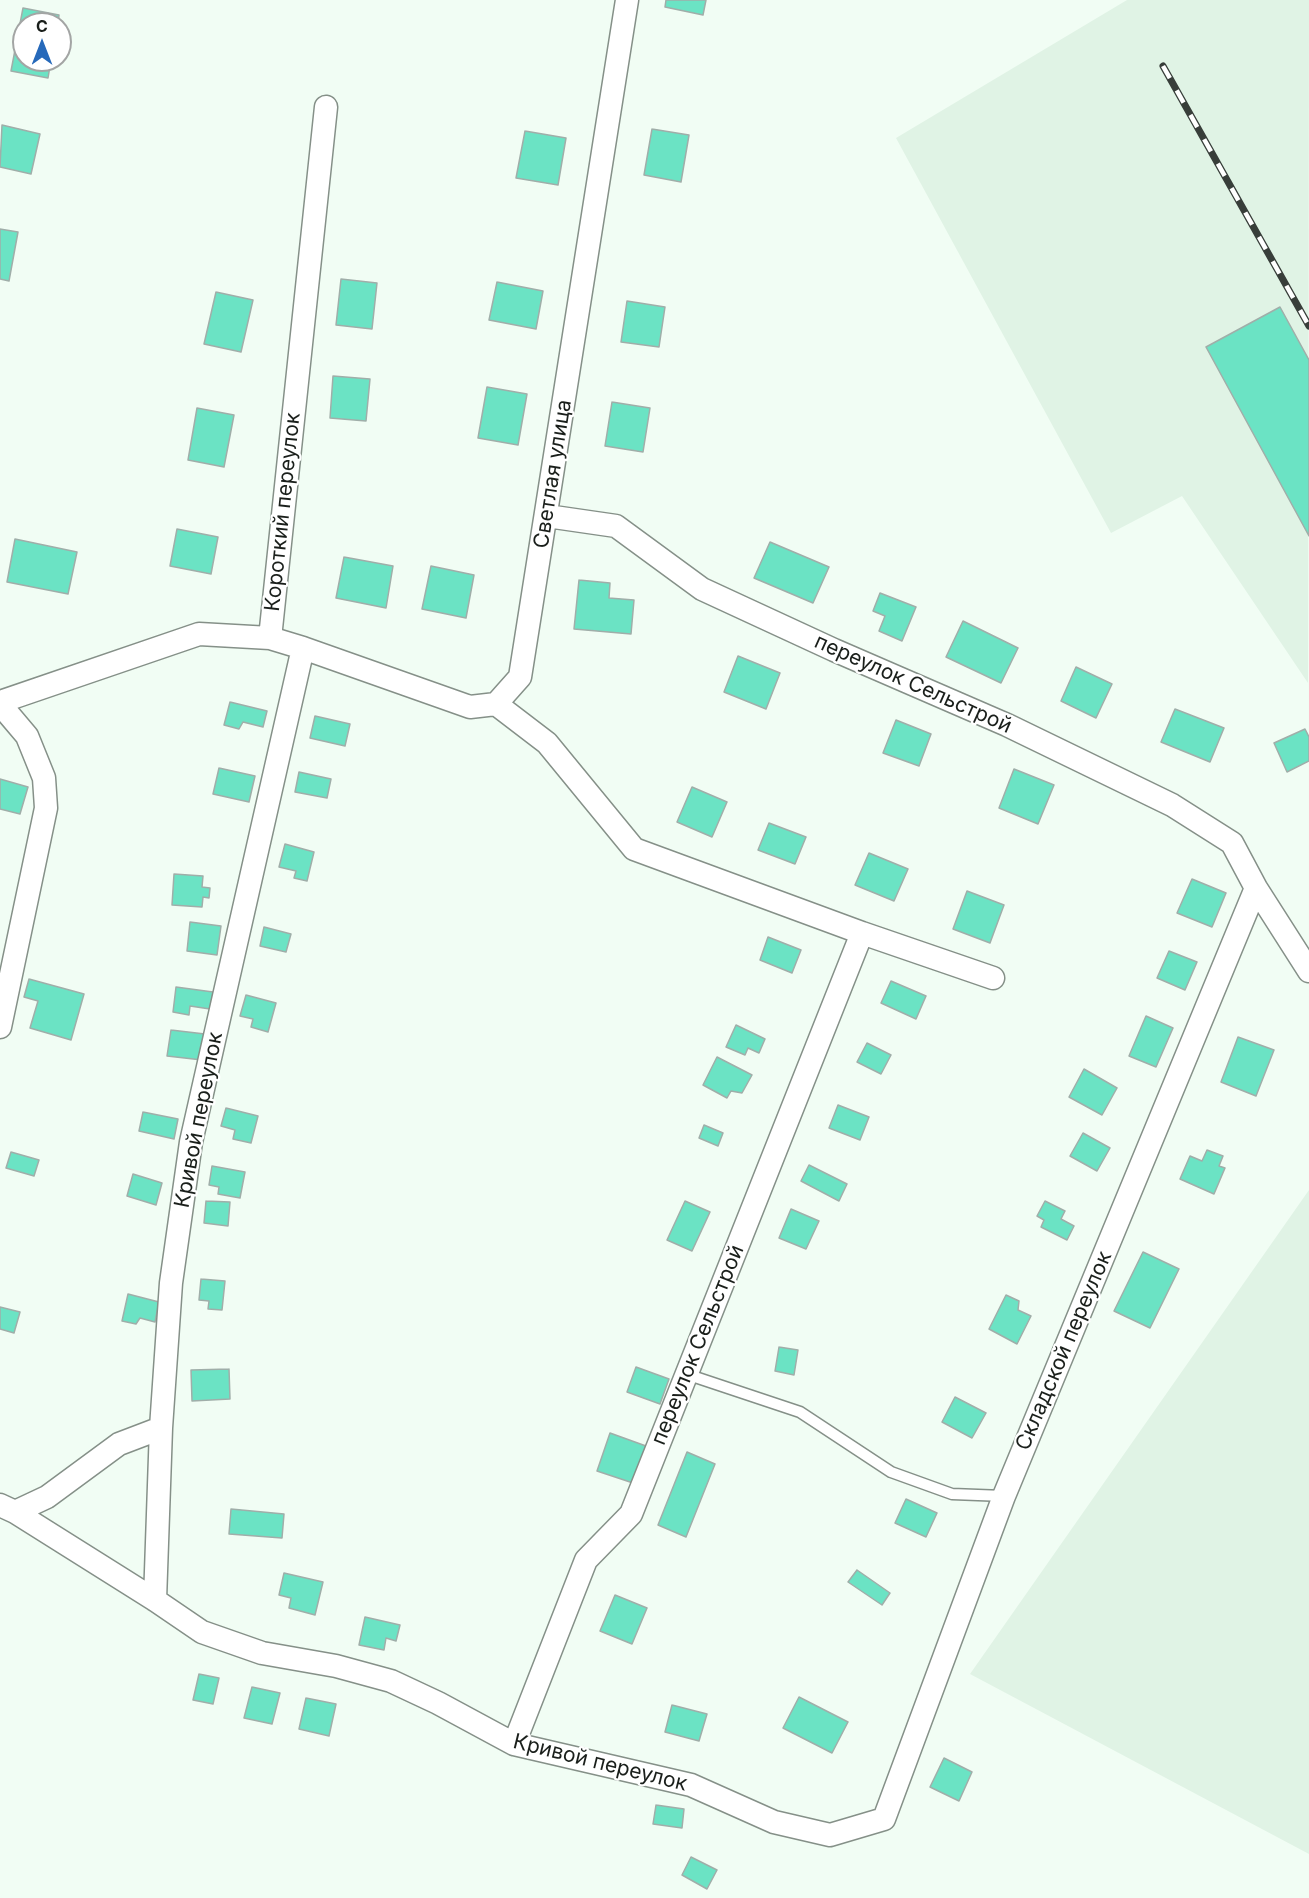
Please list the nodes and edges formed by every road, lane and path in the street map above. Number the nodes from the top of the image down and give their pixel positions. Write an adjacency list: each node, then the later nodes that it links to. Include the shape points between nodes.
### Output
1 (627, 0): 3 (street, Светлая улица)
2 (326, 107): 4 (street, Короткий переулок)
3 (547, 516): 7 (street, Светлая улица, via 520,678); 8 (street, переулок Сельстрой, via 616,526 702,589 1007,725 1172,805 1232,843)
4 (270, 638): 5 (street); 6 (street, Короткий переулок, via 199,634)
5 (303, 648): 7 (street, via 470,707); 14 (street, Кривой переулок, via 191,1142 171,1283)
6 (0, 703): 12 (street, via 27,736 44,778 46,808)
7 (496, 704): 9 (street, via 547,744 634,849)
8 (1256, 888): 10 (street, переулок Сельстрой); 15 (street, Складской переулок)
9 (862, 933): 11 (street); 13 (street, переулок Сельстрой)
10 (1309, 971)
11 (993, 978)
12 (0, 1028)
13 (686, 1374): 15 (lane, via 800,1412 891,1472 952,1494); 18 (street, переулок Сельстрой, via 631,1514 586,1560)
14 (161, 1428): 16 (street, via 119,1444 47,1497); 17 (street, Кривой переулок)
15 (1004, 1496): 19 (street, Складской переулок)
16 (8, 1508): 17 (street, Кривой переулок)
17 (155, 1600): 18 (street, Кривой переулок, via 201,1632 262,1653 391,1681)
18 (514, 1744): 19 (street, Кривой переулок, via 691,1785 774,1822 830,1834)
19 (884, 1819)

